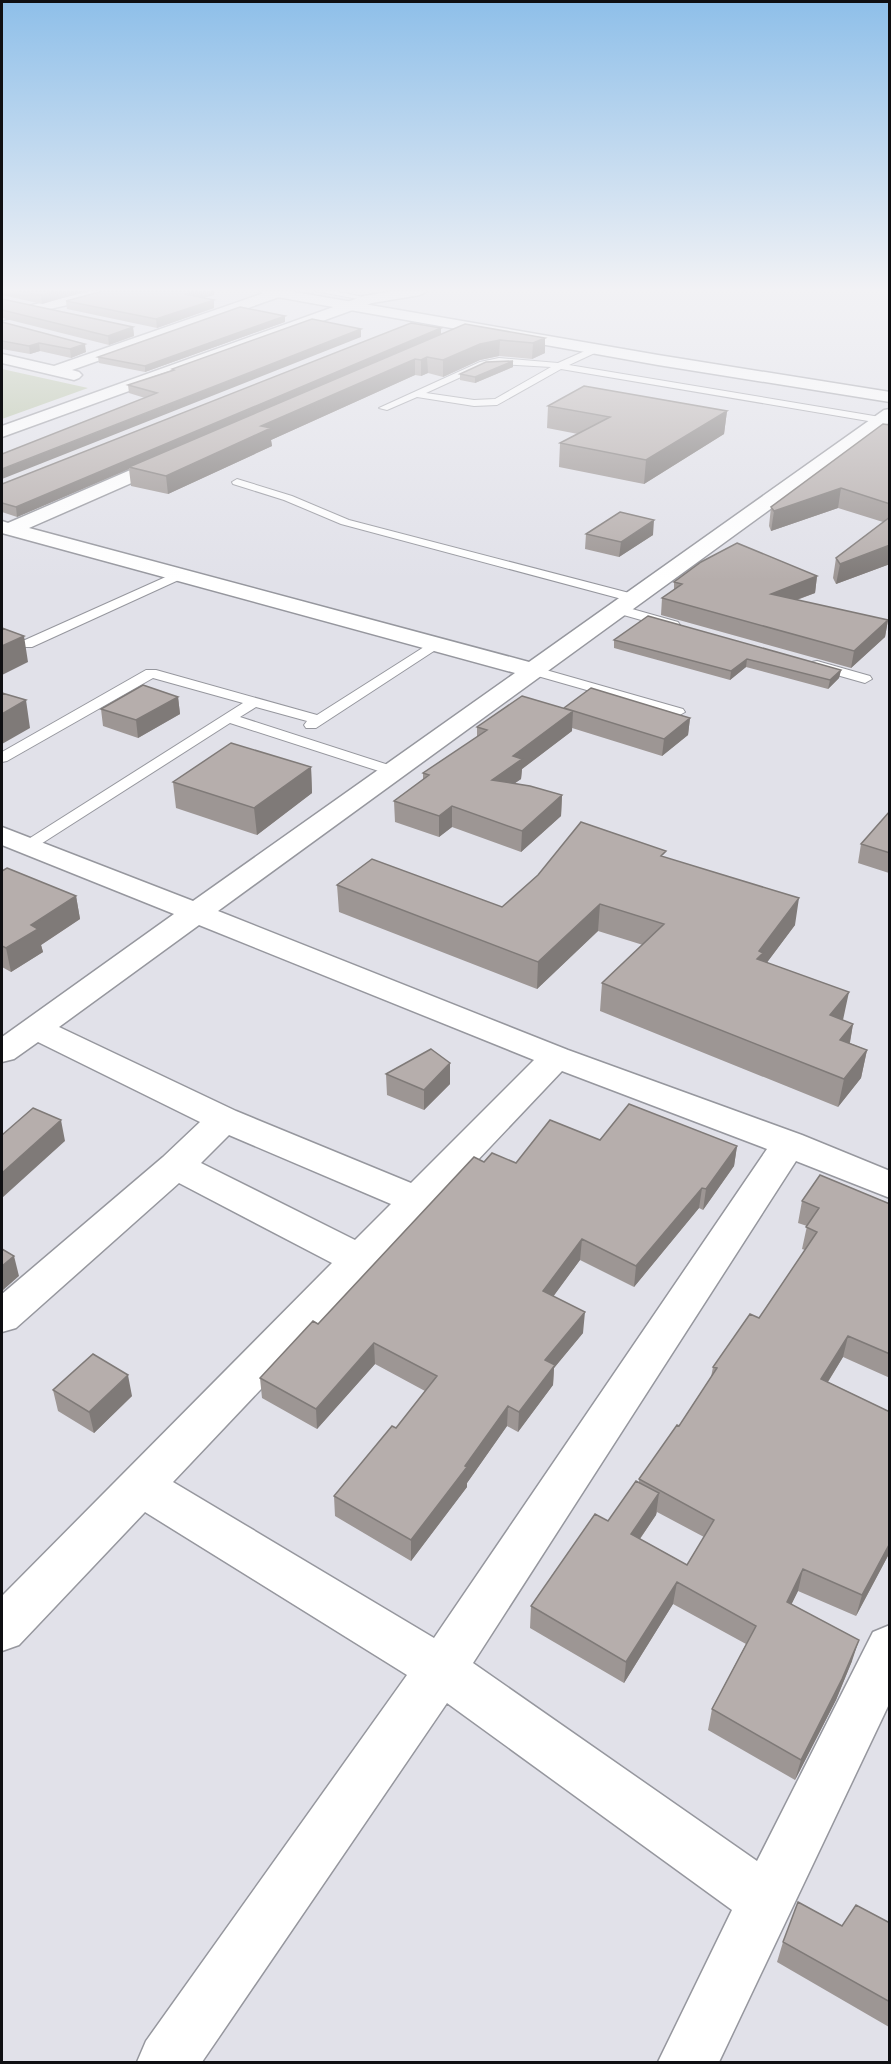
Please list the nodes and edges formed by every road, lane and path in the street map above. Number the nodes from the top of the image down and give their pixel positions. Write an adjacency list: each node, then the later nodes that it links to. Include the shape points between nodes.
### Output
1 (122, 387): 10 (main road)
2 (431, 387): 6 (lane)
3 (522, 387): 6 (lane, via 497,402)
4 (695, 387): 9 (lane)
5 (831, 387): 7 (main road)
6 (416, 394): 8 (lane)
7 (890, 397)
8 (384, 408)
9 (885, 417): 15 (main road)
10 (2, 432)
11 (183, 454): 13 (main road)
12 (237, 482): 15 (lane, via 345,522)
13 (6, 528): 14 (main road)
14 (179, 574): 17 (lane, via 27,644); 18 (main road)
15 (625, 604): 16 (lane); 20 (main road)
16 (685, 628)
17 (2, 643)
18 (435, 644): 20 (main road); 25 (lane)
19 (809, 663): 21 (lane)
20 (532, 670): 23 (lane); 28 (main road)
21 (865, 679)
22 (254, 702): 24 (lane); 25 (lane); 27 (lane, via 151,673)
23 (678, 712)
24 (228, 718): 26 (lane); 29 (lane)
25 (320, 720): 26 (lane)
26 (291, 738): 28 (lane)
27 (2, 758)
28 (393, 771): 30 (main road)
29 (14, 840): 30 (main road)
30 (196, 912): 31 (main road); 33 (main road)
31 (35, 1028): 32 (main road); 34 (main road)
32 (2, 1052)
33 (556, 1057): 35 (main road); 38 (main road)
34 (224, 1119): 36 (main road); 38 (main road)
35 (789, 1144): 37 (main road); 44 (main road)
36 (176, 1166): 39 (main road); 40 (main road)
37 (890, 1185)
38 (416, 1200): 39 (main road)
39 (358, 1259): 41 (main road)
40 (2, 1317)
41 (140, 1485): 42 (main road); 44 (main road)
42 (2, 1629)
43 (890, 1648): 45 (main road)
44 (441, 1669): 45 (main road); 46 (main road)
45 (767, 1901): 47 (main road)
46 (167, 2062)
47 (688, 2062)

